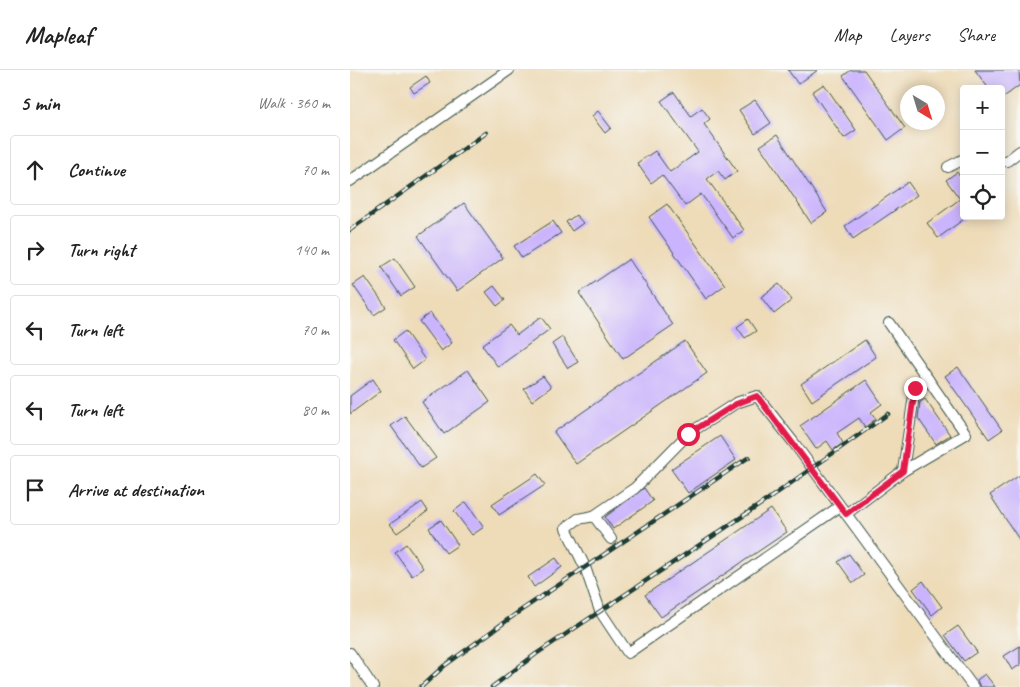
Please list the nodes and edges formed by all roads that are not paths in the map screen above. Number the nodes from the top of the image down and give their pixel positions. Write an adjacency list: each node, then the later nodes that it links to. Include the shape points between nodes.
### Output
1 (509, 70): 6 (street)
2 (1020, 151): 4 (street)
3 (960, 161): 5 (street)
4 (1005, 161)
5 (948, 167)
6 (350, 181)
7 (889, 323): 8 (street)
8 (928, 379): 9 (street, via 915,388); 9 (street, via 966,434)
9 (903, 471): 10 (street)
10 (843, 510): 11 (street, via 757,396 736,404 688,434 635,488); 11 (street, via 628,653 600,611 585,567 566,528 578,519); 15 (street)
11 (594, 516): 12 (street)
12 (611, 539)
13 (350, 653): 14 (street)
14 (373, 687)
15 (973, 687)

